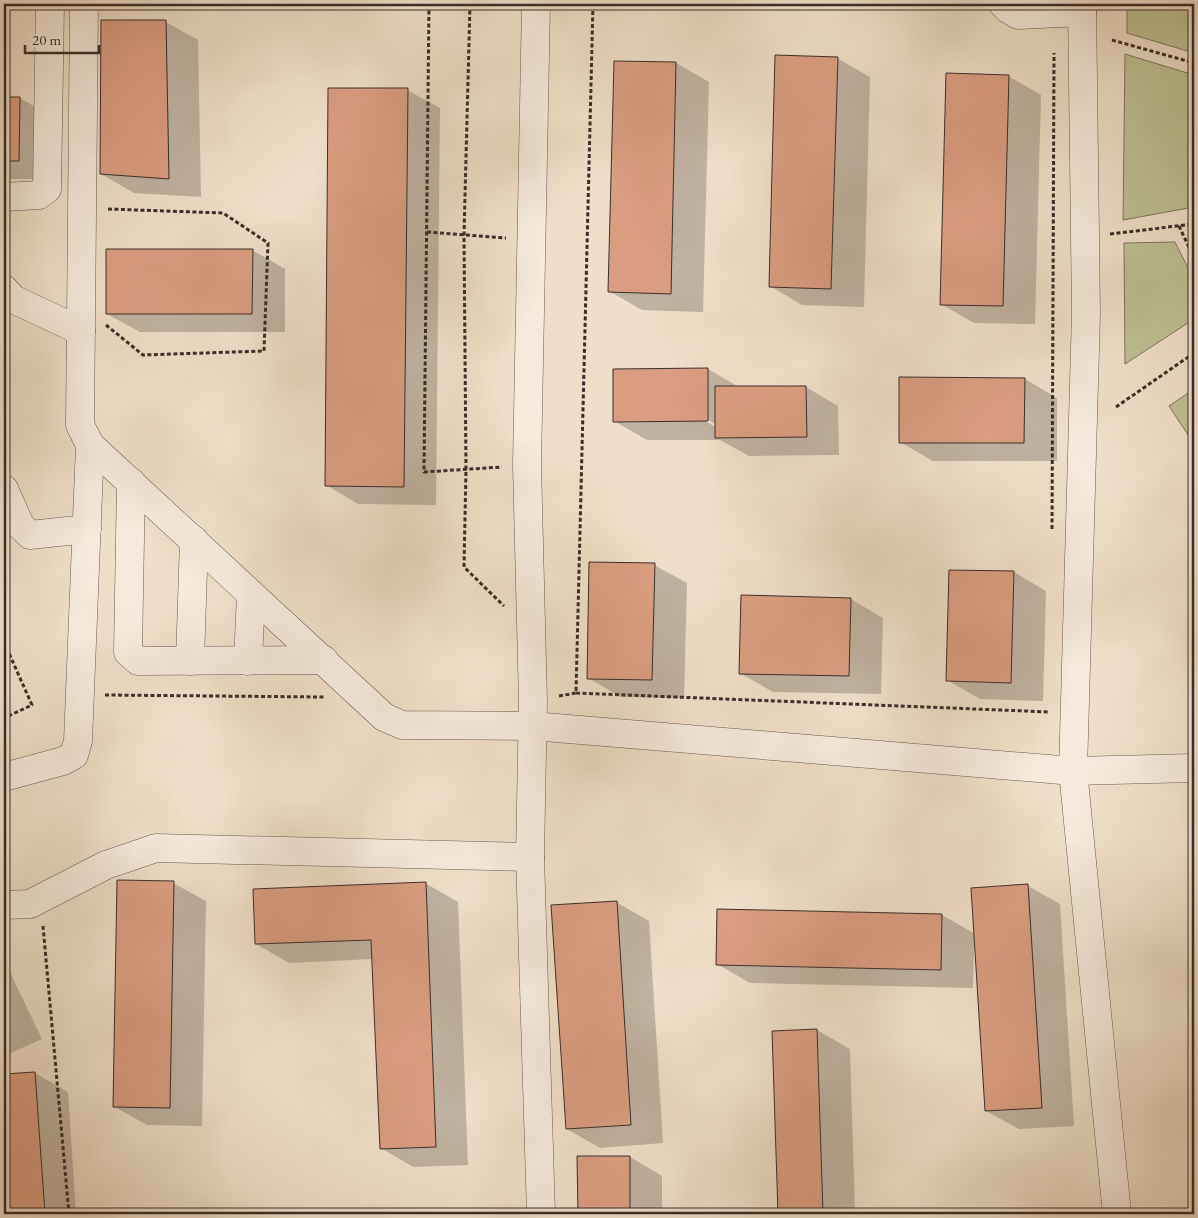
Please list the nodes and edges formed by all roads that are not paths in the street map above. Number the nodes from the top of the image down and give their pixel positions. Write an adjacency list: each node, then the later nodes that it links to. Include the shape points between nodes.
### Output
1 (50, 4): 6 (street, via 46,189 39,195)
2 (84, 4): 8 (street)
3 (536, 4): 18 (street, via 527,465)
4 (1003, 4): 5 (street, via 1018,15)
5 (1082, 8): 20 (street, via 1086,313 1063,713)
6 (4, 197)
7 (7, 297): 8 (street)
8 (81, 332): 9 (street, via 80,426)
9 (90, 445): 10 (street); 12 (street)
10 (131, 482): 13 (street); 16 (street, via 128,652 138,661)
11 (4, 489): 12 (street, via 20,525 30,535)
12 (87, 529): 21 (street, via 78,741 74,755)
13 (194, 540): 14 (street); 16 (street)
14 (252, 594): 15 (street); 17 (street)
15 (324, 660): 17 (street); 18 (street, via 384,717 402,725)
16 (190, 661): 17 (street)
17 (248, 661)
18 (533, 713): 20 (street); 22 (street)
19 (1194, 768): 20 (street)
20 (1074, 771): 25 (street)
21 (4, 777)
22 (530, 857): 23 (street, via 156,848 106,864 30,904); 24 (street)
23 (4, 905)
24 (541, 1214)
25 (1117, 1214)

